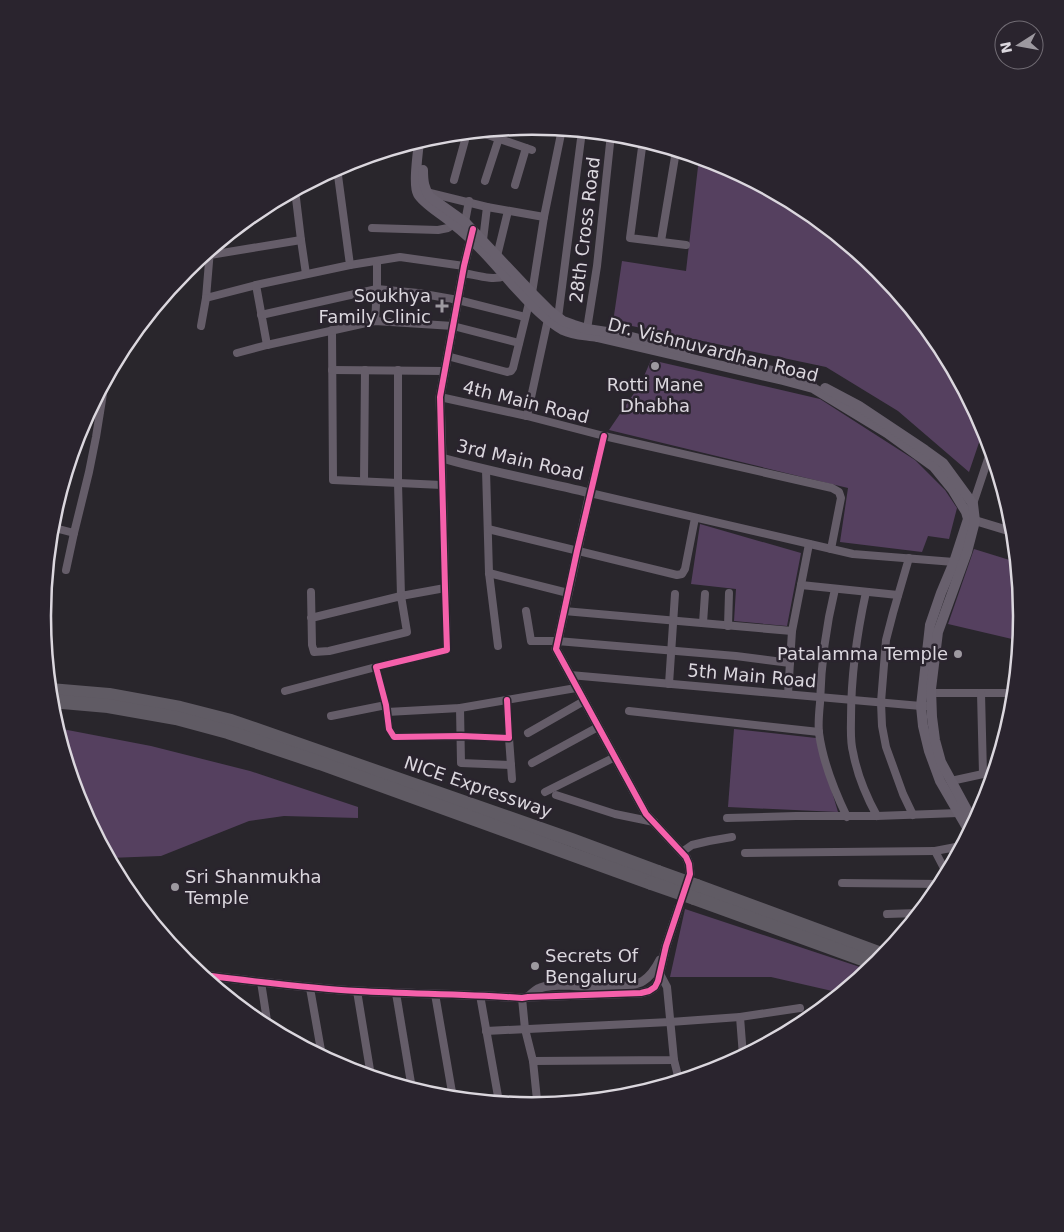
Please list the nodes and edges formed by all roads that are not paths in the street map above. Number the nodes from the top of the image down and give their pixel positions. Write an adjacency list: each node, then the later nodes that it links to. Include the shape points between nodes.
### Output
1 (561, 136): 20 (street)
2 (494, 137): 3 (street)
3 (499, 138): 13 (street); 14 (street, via 529,149)
4 (581, 138): 43 (street)
5 (465, 140): 12 (street)
6 (610, 141): 47 (street, 28th Cross Road)
7 (425, 148): 15 (main road, via 423,182)
8 (642, 148): 26 (street, via 630,238)
9 (418, 149): 21 (main road, Dr. Vishnuvardhan Road, via 418,194)
10 (675, 157): 26 (street)
11 (338, 176): 32 (street)
12 (454, 180)
13 (485, 181)
14 (515, 185)
15 (426, 192): 17 (street); 23 (main road, Dr. Vishnuvardhan Road)
16 (296, 198): 24 (street)
17 (469, 202): 18 (street); 23 (street)
18 (487, 207): 19 (street); 25 (street)
19 (508, 211): 20 (street); 29 (street)
20 (544, 217): 39 (street)
21 (454, 224): 22 (street, via 438,230); 23 (main road, Dr. Vishnuvardhan Road)
22 (372, 228)
23 (468, 231): 25 (main road, Dr. Vishnuvardhan Road); 33 (street); 35 (main road, Dr. Vishnuvardhan Road)
24 (301, 240): 28 (street); 34 (street)
25 (483, 240): 29 (main road, Dr. Vishnuvardhan Road)
26 (661, 241): 27 (street)
27 (686, 245)
28 (220, 251)
29 (498, 256): 39 (main road, Dr. Vishnuvardhan Road)
30 (209, 260): 38 (street)
31 (376, 261): 32 (street); 33 (street, via 400,257); 37 (street)
32 (350, 266): 34 (street)
33 (463, 270): 35 (street, via 491,278); 40 (street)
34 (306, 274): 36 (street)
35 (505, 276): 39 (main road, Dr. Vishnuvardhan Road)
36 (256, 285): 38 (street); 41 (street)
37 (377, 289): 40 (street); 41 (street); 44 (street)
38 (206, 298): 45 (street)
39 (530, 298): 42 (street); 43 (main road, Dr. Vishnuvardhan Road)
40 (458, 300): 42 (street); 46 (street)
41 (262, 315): 50 (street)
42 (526, 317): 49 (street)
43 (553, 318): 47 (main road, Dr. Vishnuvardhan Road); 61 (street); 70 (main road, Dr. Vishnuvardhan Road, via 563,330 576,334 814,388 887,433 934,467)
44 (375, 321): 46 (street); 48 (street)
45 (201, 326)
46 (452, 326): 49 (street); 52 (street)
47 (587, 329): 70 (main road, Dr. Vishnuvardhan Road, via 620,334 813,382 858,406 943,463)
48 (332, 330): 50 (street); 53 (street)
49 (519, 343): 52 (street, via 513,368 507,372)
50 (267, 345): 51 (street)
51 (237, 353)
52 (447, 356): 56 (street)
53 (332, 370): 54 (street); 66 (street, via 333,480)
54 (365, 370): 55 (street); 66 (street)
55 (398, 370): 56 (street); 67 (street)
56 (445, 371): 57 (street)
57 (440, 397): 61 (street, 4th Main Road); 63 (street)
58 (101, 402): 59 (street)
59 (100, 411): 60 (street); 75 (street)
60 (97, 412)
61 (527, 416): 62 (street, 4th Main Road)
62 (604, 436): 69 (street); 77 (street, 4th Main Road, via 832,488 842,498)
63 (442, 458): 65 (street, 3rd Main Road); 68 (street)
64 (987, 462): 70 (street)
65 (486, 470): 69 (street, 3rd Main Road); 73 (street)
66 (364, 482): 67 (street)
67 (398, 483): 68 (street); 93 (street)
68 (442, 486): 84 (street)
69 (590, 494): 71 (street); 78 (street)
70 (971, 514): 74 (street); 80 (main road); 112 (main road, via 967,552 938,632)
71 (695, 518): 76 (street); 78 (street, via 682,574)
72 (59, 529): 75 (street)
73 (488, 529): 78 (street); 82 (street)
74 (1005, 529)
75 (74, 533): 81 (street)
76 (809, 544): 77 (street); 83 (street)
77 (831, 549): 79 (street)
78 (577, 551): 88 (street)
79 (909, 558): 80 (street); 92 (street)
80 (954, 562): 121 (main road, via 930,625)
81 (66, 570)
82 (489, 573): 88 (street); 102 (street)
83 (801, 585): 85 (street); 100 (street)
84 (445, 588): 93 (street); 105 (street, via 447,650)
85 (835, 589): 87 (street); 115 (street, via 821,671)
86 (311, 592): 96 (street)
87 (866, 592): 92 (street); 117 (street, via 852,674)
88 (568, 593): 95 (street)
89 (729, 593): 99 (street)
90 (675, 594): 97 (street)
91 (705, 594): 98 (street)
92 (898, 595): 120 (street, via 886,640)
93 (401, 596): 96 (street); 96 (street, via 407,632 314,652)
94 (526, 611): 101 (street, via 530,641)
95 (564, 611): 97 (street); 101 (street)
96 (311, 618)
97 (673, 620): 98 (street); 103 (street)
98 (703, 623): 99 (street)
99 (728, 626): 100 (street)
100 (792, 631): 104 (street)
101 (558, 641): 103 (street); 106 (street, via 556,650)
102 (498, 646)
103 (671, 651): 104 (street); 107 (street)
104 (790, 664): 114 (street)
105 (376, 666): 110 (street); 122 (street)
106 (570, 675): 107 (street, 5th Main Road); 108 (street)
107 (669, 684): 114 (street, 5th Main Road)
108 (576, 688): 116 (street); 118 (street)
109 (57, 690): 153 (highway, NICE Expressway, via 109,695 231,721 572,840)
110 (285, 690)
111 (1007, 692): 113 (street)
112 (931, 693): 113 (street); 121 (main road)
113 (981, 693): 134 (street)
114 (788, 694): 115 (street, 5th Main Road)
115 (820, 697): 117 (street, 5th Main Road); 128 (street)
116 (507, 700): 123 (street); 130 (street)
117 (851, 700): 120 (street, 5th Main Road); 142 (street, via 852,750)
118 (584, 701): 126 (street); 127 (street)
119 (59, 702): 153 (highway, NICE Expressway, via 108,706 176,718 228,732)
120 (881, 702): 121 (street, 5th Main Road); 140 (street, via 886,746)
121 (926, 706): 136 (main road, via 932,717 941,762); 139 (main road, via 924,726 928,751)
122 (386, 708): 123 (street); 125 (street); 129 (street, via 394,737)
123 (460, 708): 129 (street)
124 (629, 711): 128 (street)
125 (331, 716)
126 (598, 727): 131 (street); 132 (street)
127 (528, 732)
128 (819, 732): 143 (street, via 826,766)
129 (461, 736): 130 (street); 133 (street, via 461,762)
130 (509, 738): 133 (street)
131 (615, 757): 137 (street); 145 (street, via 646,814)
132 (532, 762)
133 (511, 765): 135 (street)
134 (983, 774): 136 (street)
135 (512, 779)
136 (951, 781): 141 (main road)
137 (545, 792)
138 (556, 795): 145 (street, via 615,814)
139 (958, 813): 140 (street); 146 (main road)
140 (913, 815): 142 (street)
141 (969, 815)
142 (876, 816): 143 (street)
143 (847, 817): 144 (street)
144 (728, 818)
145 (654, 822): 150 (street)
146 (965, 824)
147 (732, 837): 150 (street, via 692,845)
148 (953, 848): 149 (street)
149 (935, 851): 151 (street); 152 (street)
150 (682, 852): 156 (street)
151 (745, 853)
152 (942, 865)
153 (655, 877): 156 (highway, NICE Expressway, bridge)
154 (842, 883): 155 (street)
155 (931, 884)
156 (694, 886): 161 (highway, NICE Expressway); 162 (highway, NICE Expressway)
157 (679, 906): 160 (street)
158 (909, 913): 159 (street)
159 (888, 914)
160 (666, 946): 163 (street); 171 (street, via 656,968 636,984 555,985 540,988)
161 (876, 952)
162 (867, 960)
163 (660, 974): 171 (street, via 655,986 641,993); 175 (street, via 667,987)
164 (214, 976): 165 (street)
165 (261, 982): 166 (street); 173 (street)
166 (310, 988): 167 (street); 178 (street)
167 (357, 991): 168 (street); 182 (street)
168 (396, 993): 169 (street); 184 (street)
169 (435, 994): 170 (street); 185 (street)
170 (480, 995): 171 (street); 177 (street)
171 (525, 998): 176 (street)
172 (800, 1008): 174 (street)
173 (266, 1017)
174 (740, 1017): 175 (street); 179 (street)
175 (670, 1022): 176 (street); 180 (street)
176 (526, 1029): 177 (street); 181 (street)
177 (486, 1031): 186 (street)
178 (321, 1048)
179 (742, 1048)
180 (674, 1060): 181 (street); 183 (street)
181 (533, 1061): 187 (street)
182 (370, 1068)
183 (678, 1074)
184 (411, 1081)
185 (452, 1090)
186 (498, 1096)
187 (537, 1097)

